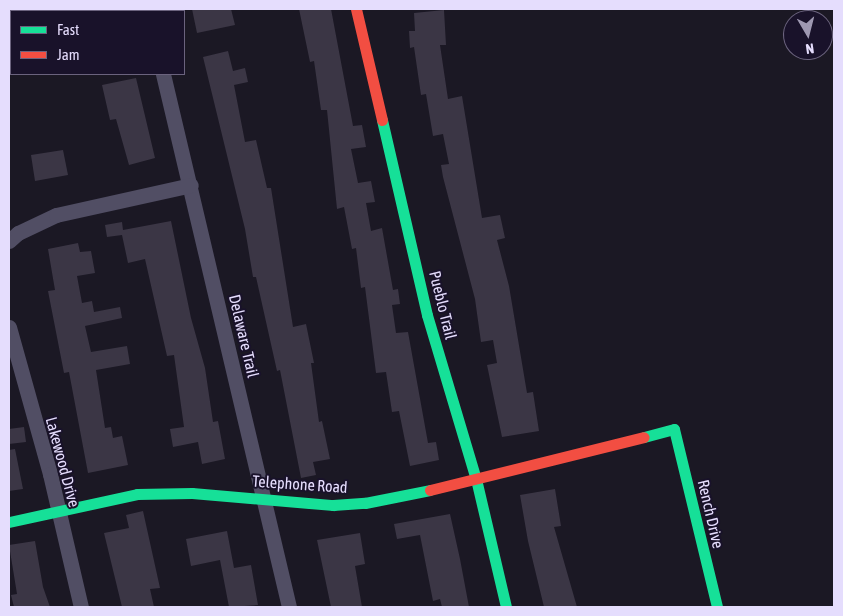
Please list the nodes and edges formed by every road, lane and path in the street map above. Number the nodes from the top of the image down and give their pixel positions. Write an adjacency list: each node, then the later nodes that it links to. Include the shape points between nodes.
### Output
1 (14, 9): 3 (street)
2 (356, 9): 9 (street, Pueblo Trail, via 427,314)
3 (9, 10)
4 (163, 75): 5 (street, Delaware Trail)
5 (190, 185): 6 (street, via 56,215 18,233); 10 (street, Delaware Trail)
6 (9, 241)
7 (9, 327): 11 (street, Lakewood Drive)
8 (674, 429): 9 (street, Telephone Road); 16 (street, Rench Drive)
9 (476, 479): 10 (street, Telephone Road, via 365,503 333,505); 15 (street, Pueblo Trail)
10 (264, 498): 11 (street, Telephone Road, via 137,494); 14 (street, Delaware Trail)
11 (58, 512): 12 (street, Telephone Road); 13 (street, Lakewood Drive)
12 (9, 522)
13 (81, 607)
14 (289, 607)
15 (506, 607)
16 (717, 607)

